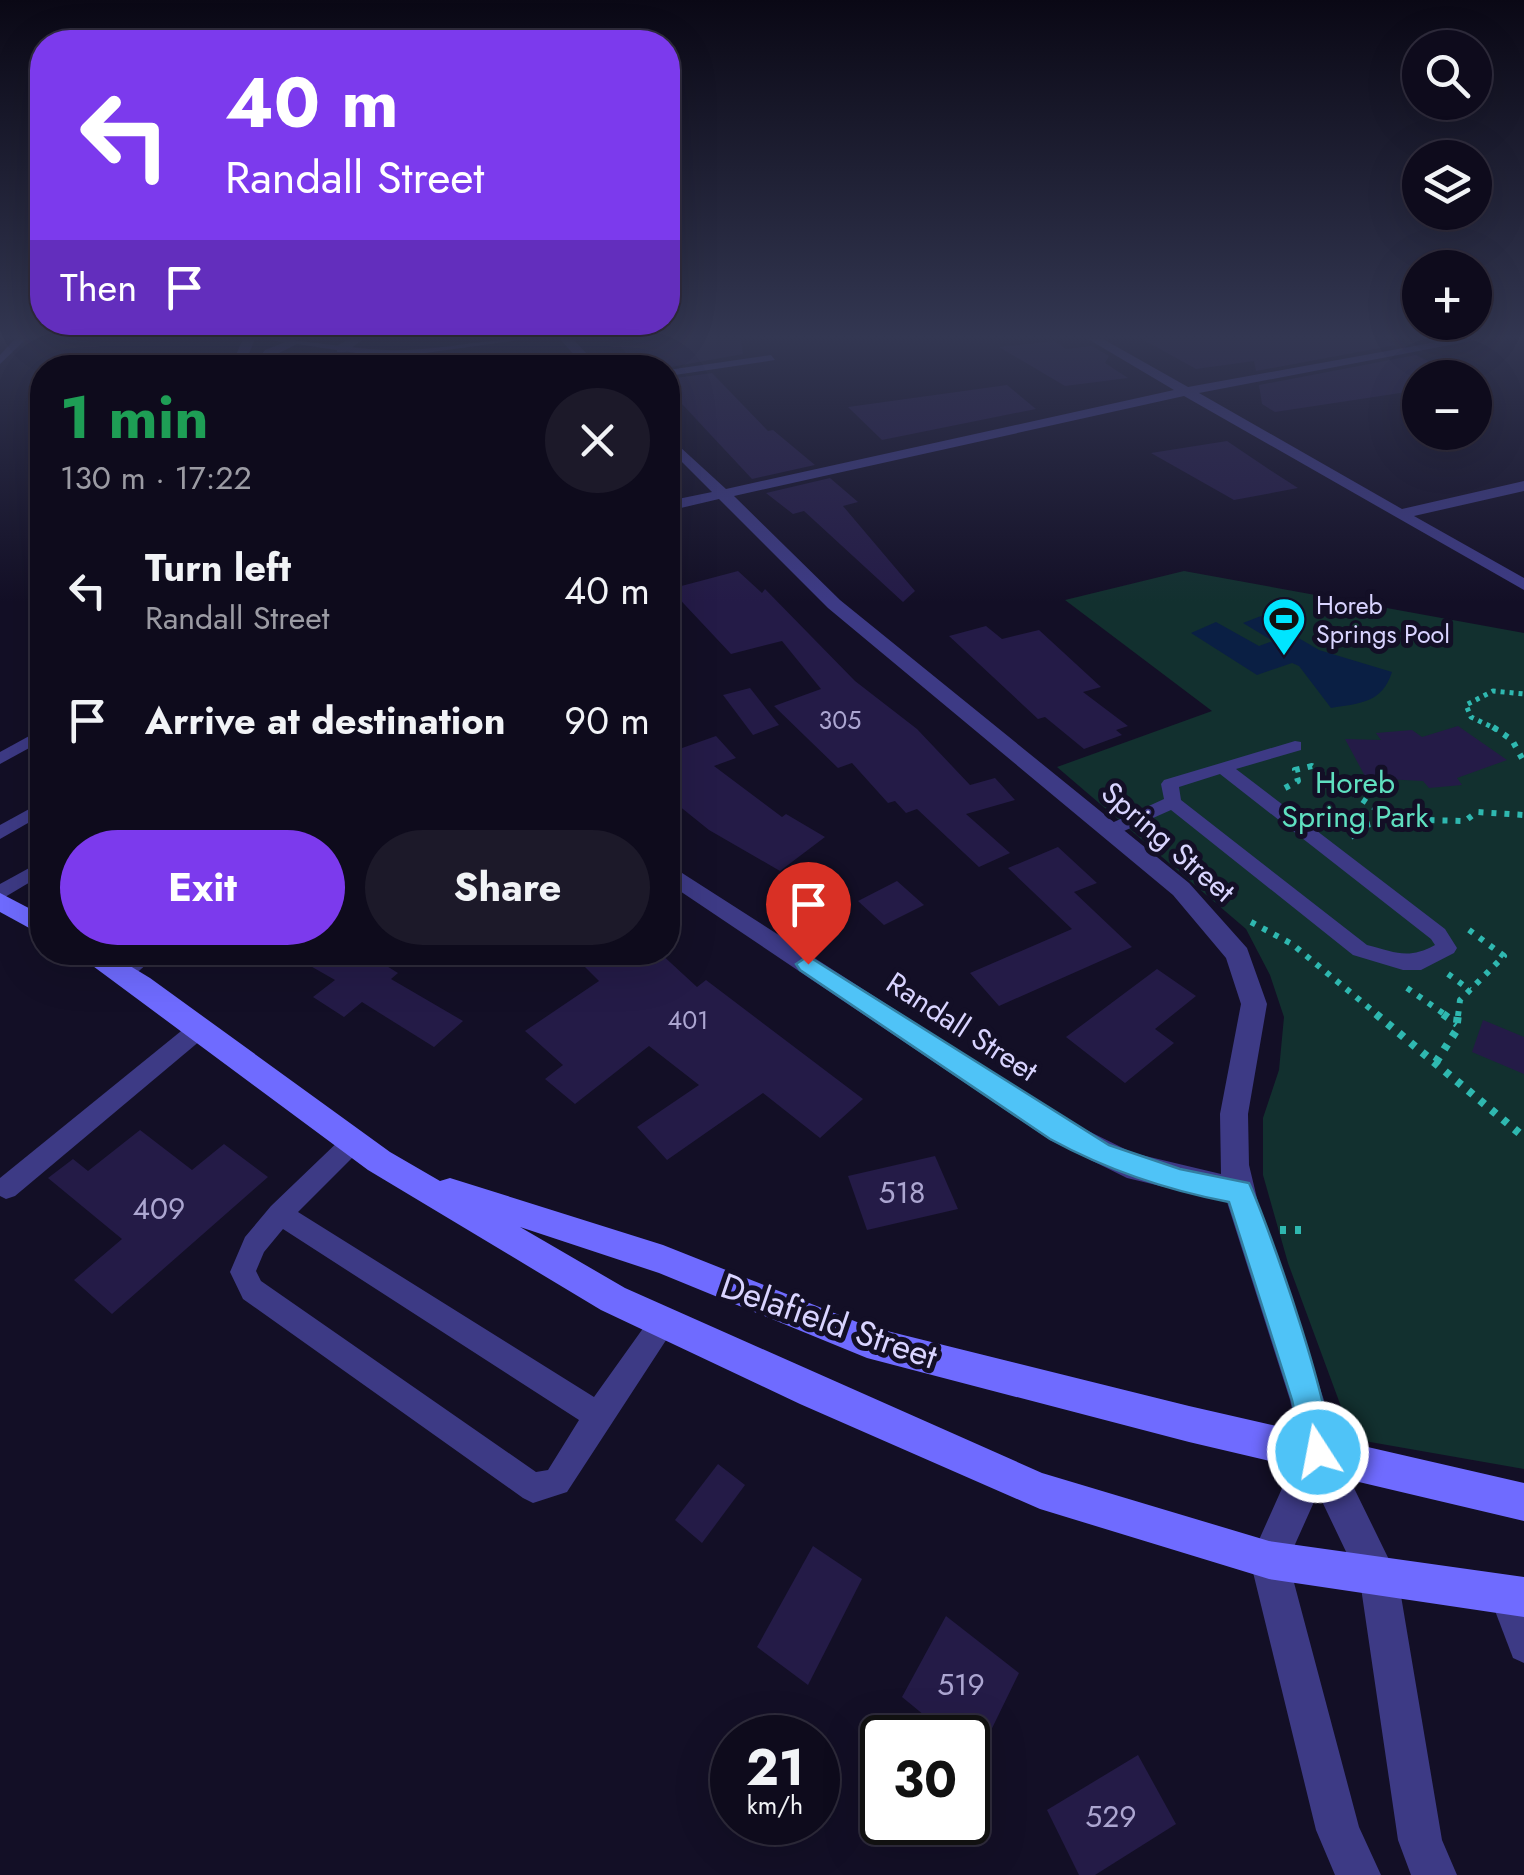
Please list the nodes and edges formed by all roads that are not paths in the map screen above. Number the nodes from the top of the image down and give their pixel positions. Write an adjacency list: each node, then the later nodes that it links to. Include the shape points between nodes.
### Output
1 (1025, 426): 5 (street)
2 (1247, 426): 7 (street)
3 (680, 452): 5 (street, Spring Street)
4 (1524, 486): 7 (street)
5 (720, 492): 6 (street); 15 (street, Spring Street, via 834,604)
6 (680, 503)
7 (1400, 514): 8 (street)
8 (1524, 585)
9 (30, 741): 11 (lane)
10 (1295, 746): 12 (lane)
11 (0, 759)
12 (1222, 767): 13 (lane, via 1170,784); 13 (lane, via 1438,934 1447,948 1421,962 1360,950)
13 (1173, 802): 15 (lane)
14 (30, 815): 16 (lane)
15 (1109, 830): 29 (street, Spring Street, via 1212,920 1248,979 1252,1032 1234,1114)
16 (0, 833)
17 (30, 874): 19 (lane)
18 (680, 880): 29 (street, Randall Street, via 1060,1131 1127,1165)
19 (0, 893)
20 (0, 901): 21 (main road)
21 (30, 919)
22 (107, 965): 24 (main road, Delafield Street)
23 (133, 965): 24 (lane)
24 (122, 974): 25 (main road, Delafield Street)
25 (199, 1029): 26 (main road, Delafield Street); 28 (lane)
26 (353, 1142): 27 (main road, Delafield Street); 30 (lane)
27 (406, 1177): 31 (main road, Delafield Street); 33 (main road, Delafield Street, via 663,1260 867,1342)
28 (6, 1188)
29 (1239, 1192): 33 (street, Spring Street, via 1308,1400)
30 (280, 1214): 32 (lane); 32 (lane, via 254,1245 243,1272 252,1290 533,1488 558,1482)
31 (663, 1322): 32 (lane); 35 (main road, Delafield Street, via 1040,1491)
32 (598, 1416)
33 (1318, 1452): 34 (main road, Delafield Street); 35 (street); 36 (street)
34 (1524, 1502)
35 (1269, 1560): 36 (main road, Delafield Street); 39 (street, via 1338,1830)
36 (1379, 1578): 37 (main road, Delafield Street); 40 (street, via 1420,1840)
37 (1514, 1596): 38 (lane)
38 (1524, 1648)
39 (1358, 1875)
40 (1434, 1875)

